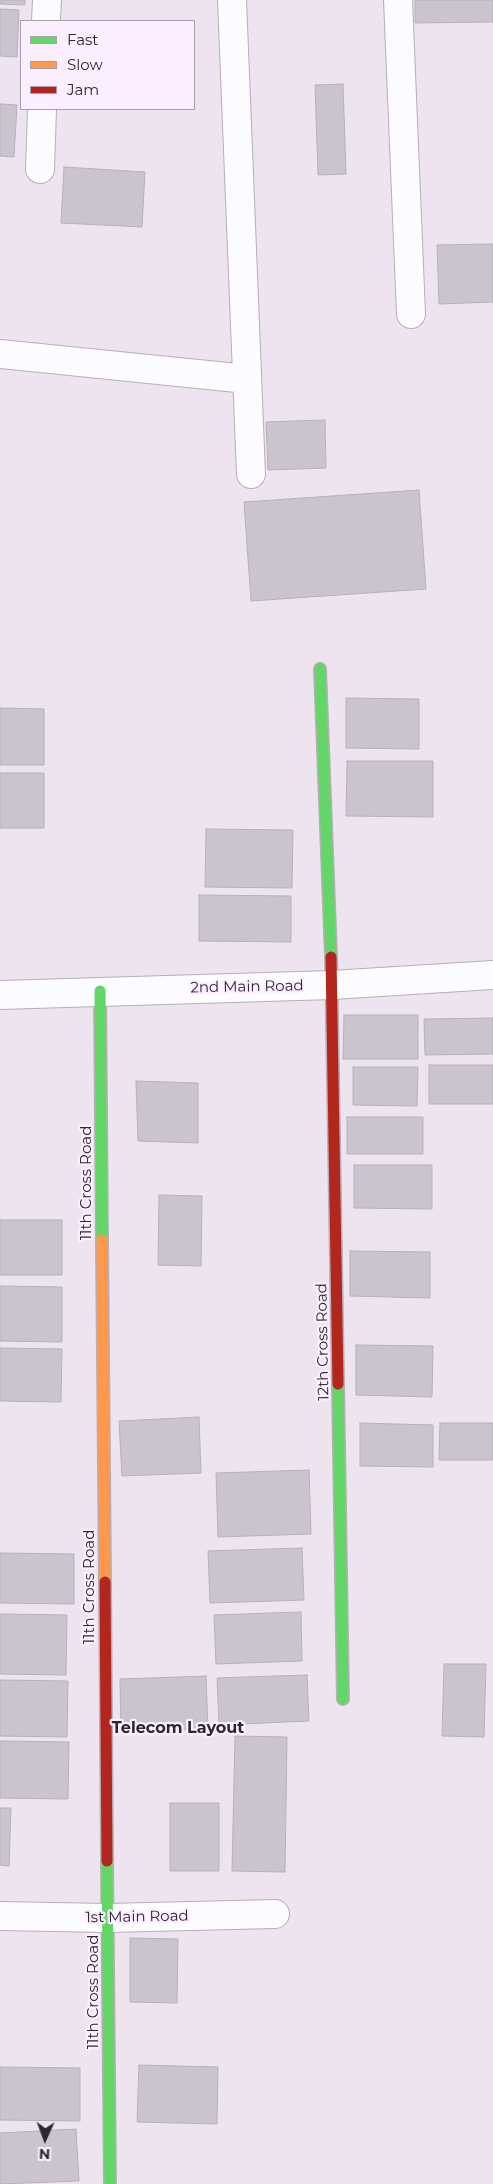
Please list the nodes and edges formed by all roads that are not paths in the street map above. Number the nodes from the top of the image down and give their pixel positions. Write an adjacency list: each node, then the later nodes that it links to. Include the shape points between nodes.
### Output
1 (46, 0): 4 (street)
2 (232, 0): 9 (street)
3 (398, 0): 7 (street)
4 (46, 20)
5 (42, 110): 6 (street)
6 (40, 169)
7 (411, 314)
8 (0, 354): 9 (street)
9 (247, 380): 10 (street)
10 (252, 474)
11 (320, 668): 13 (street, 12th Cross Road)
12 (493, 976): 13 (street, 2nd Main Road)
13 (332, 985): 14 (street, 2nd Main Road); 16 (street, 12th Cross Road)
14 (100, 991): 15 (street, 2nd Main Road); 19 (street, 11th Cross Road)
15 (0, 995)
16 (344, 1699)
17 (275, 1914): 19 (street, 1st Main Road)
18 (0, 1916): 19 (street, 1st Main Road)
19 (108, 1918): 20 (street, 11th Cross Road)
20 (110, 2184)

